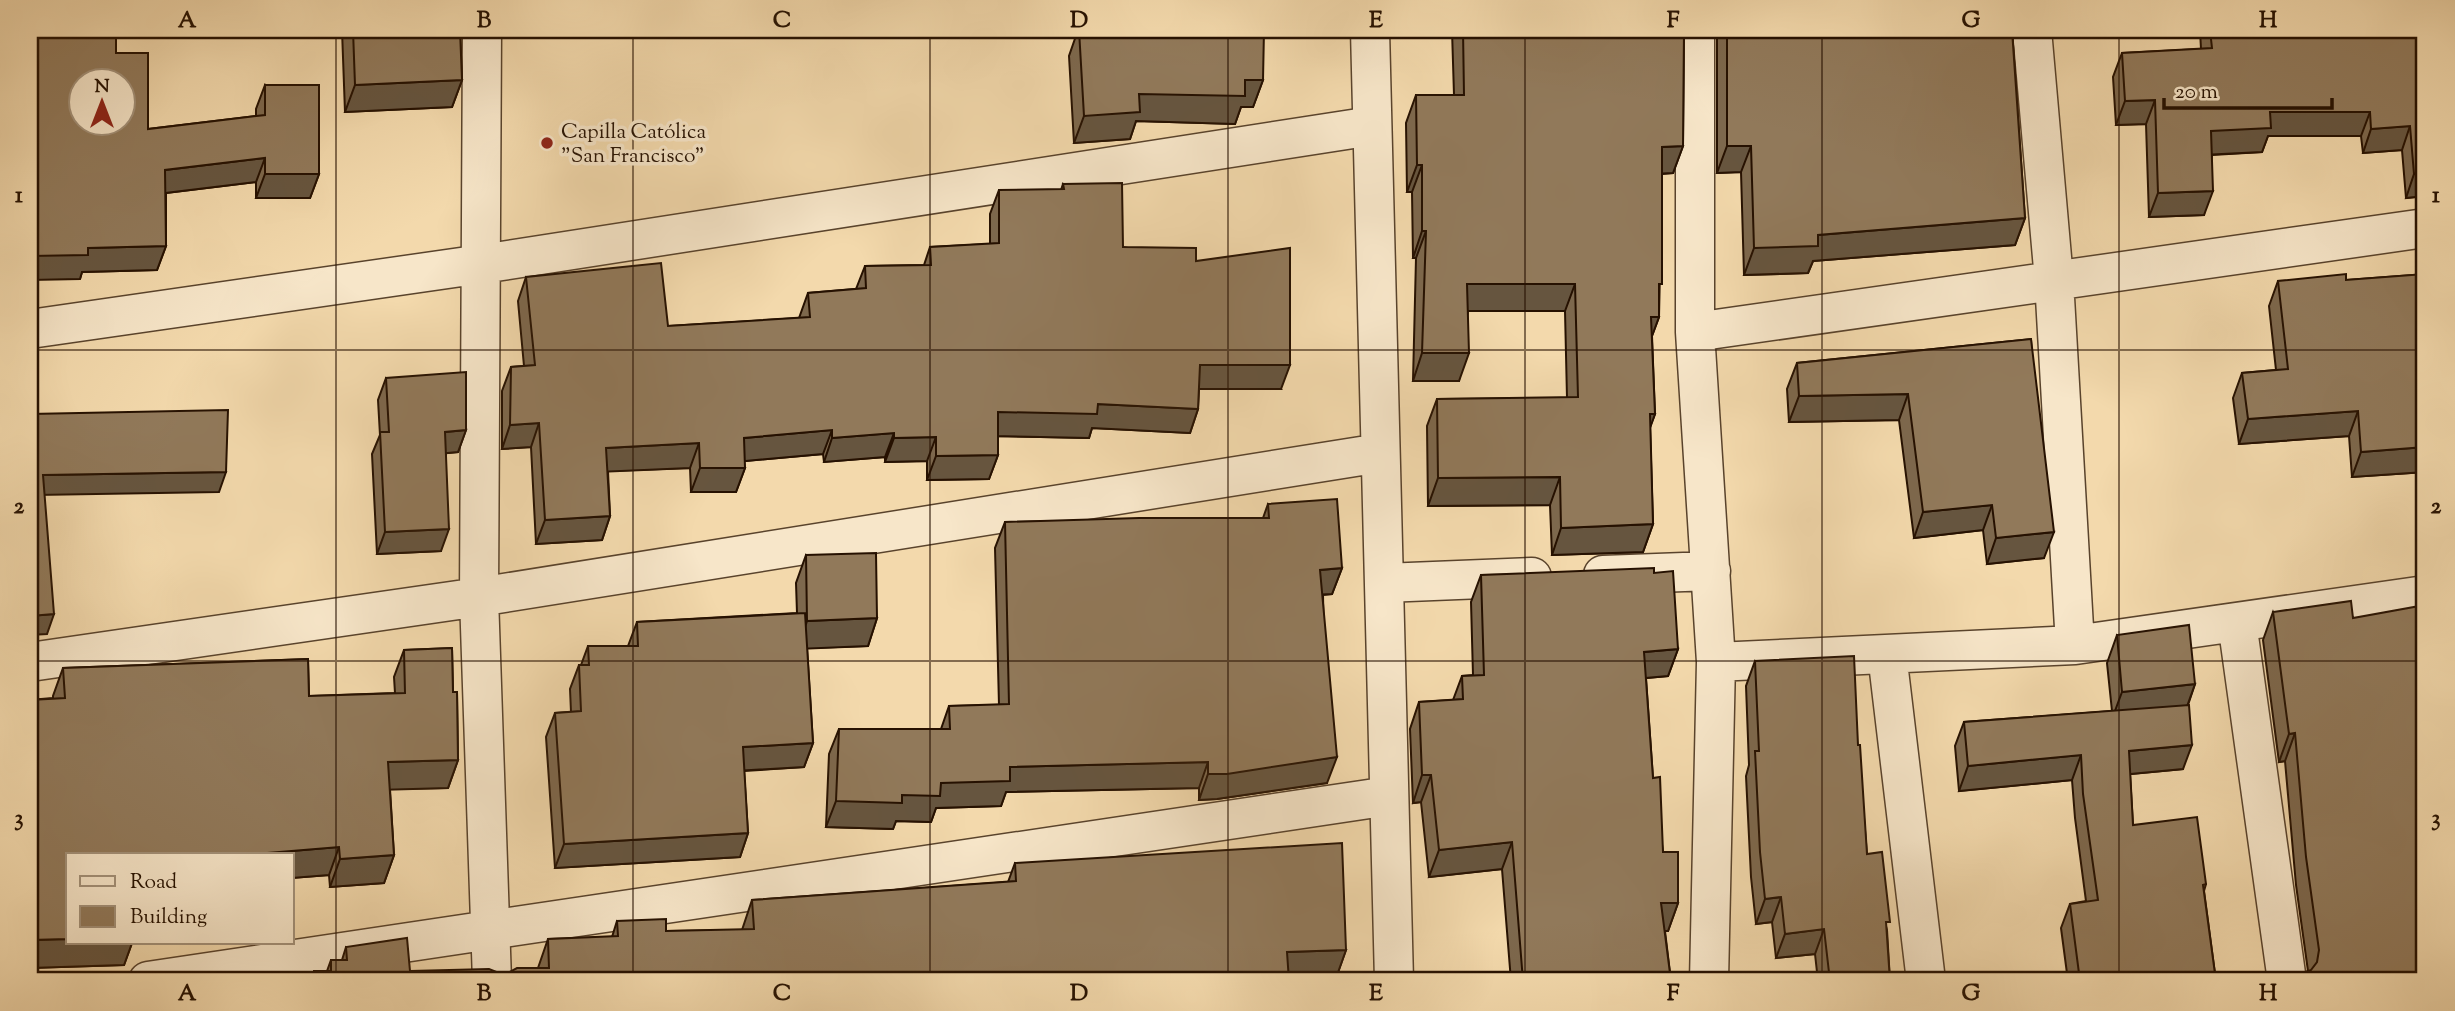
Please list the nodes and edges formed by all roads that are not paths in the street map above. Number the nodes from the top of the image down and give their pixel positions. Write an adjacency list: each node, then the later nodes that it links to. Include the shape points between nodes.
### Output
1 (482, 30): 7 (street)
2 (1370, 30): 5 (street)
3 (1695, 30): 10 (street)
4 (2032, 30): 8 (street)
5 (1372, 126): 7 (street); 11 (street)
6 (2425, 228): 8 (street)
7 (482, 264): 9 (street); 15 (street)
8 (2054, 280): 10 (street); 17 (street)
9 (30, 328)
10 (1695, 332): 12 (street)
11 (1380, 453): 13 (street); 15 (street)
12 (1711, 571): 13 (street); 20 (street)
13 (1384, 583): 21 (street)
14 (2425, 595): 16 (street)
15 (479, 597): 19 (street); 22 (street)
16 (2237, 622): 17 (street); 28 (street)
17 (2075, 645): 18 (street)
18 (1887, 654): 20 (street); 27 (street)
19 (30, 662)
20 (1716, 662): 26 (street)
21 (1389, 796): 22 (street); 25 (street)
22 (491, 932): 23 (street); 24 (street)
23 (148, 981)
24 (492, 981)
25 (1394, 981)
26 (1709, 981)
27 (1926, 981)
28 (2287, 981)

